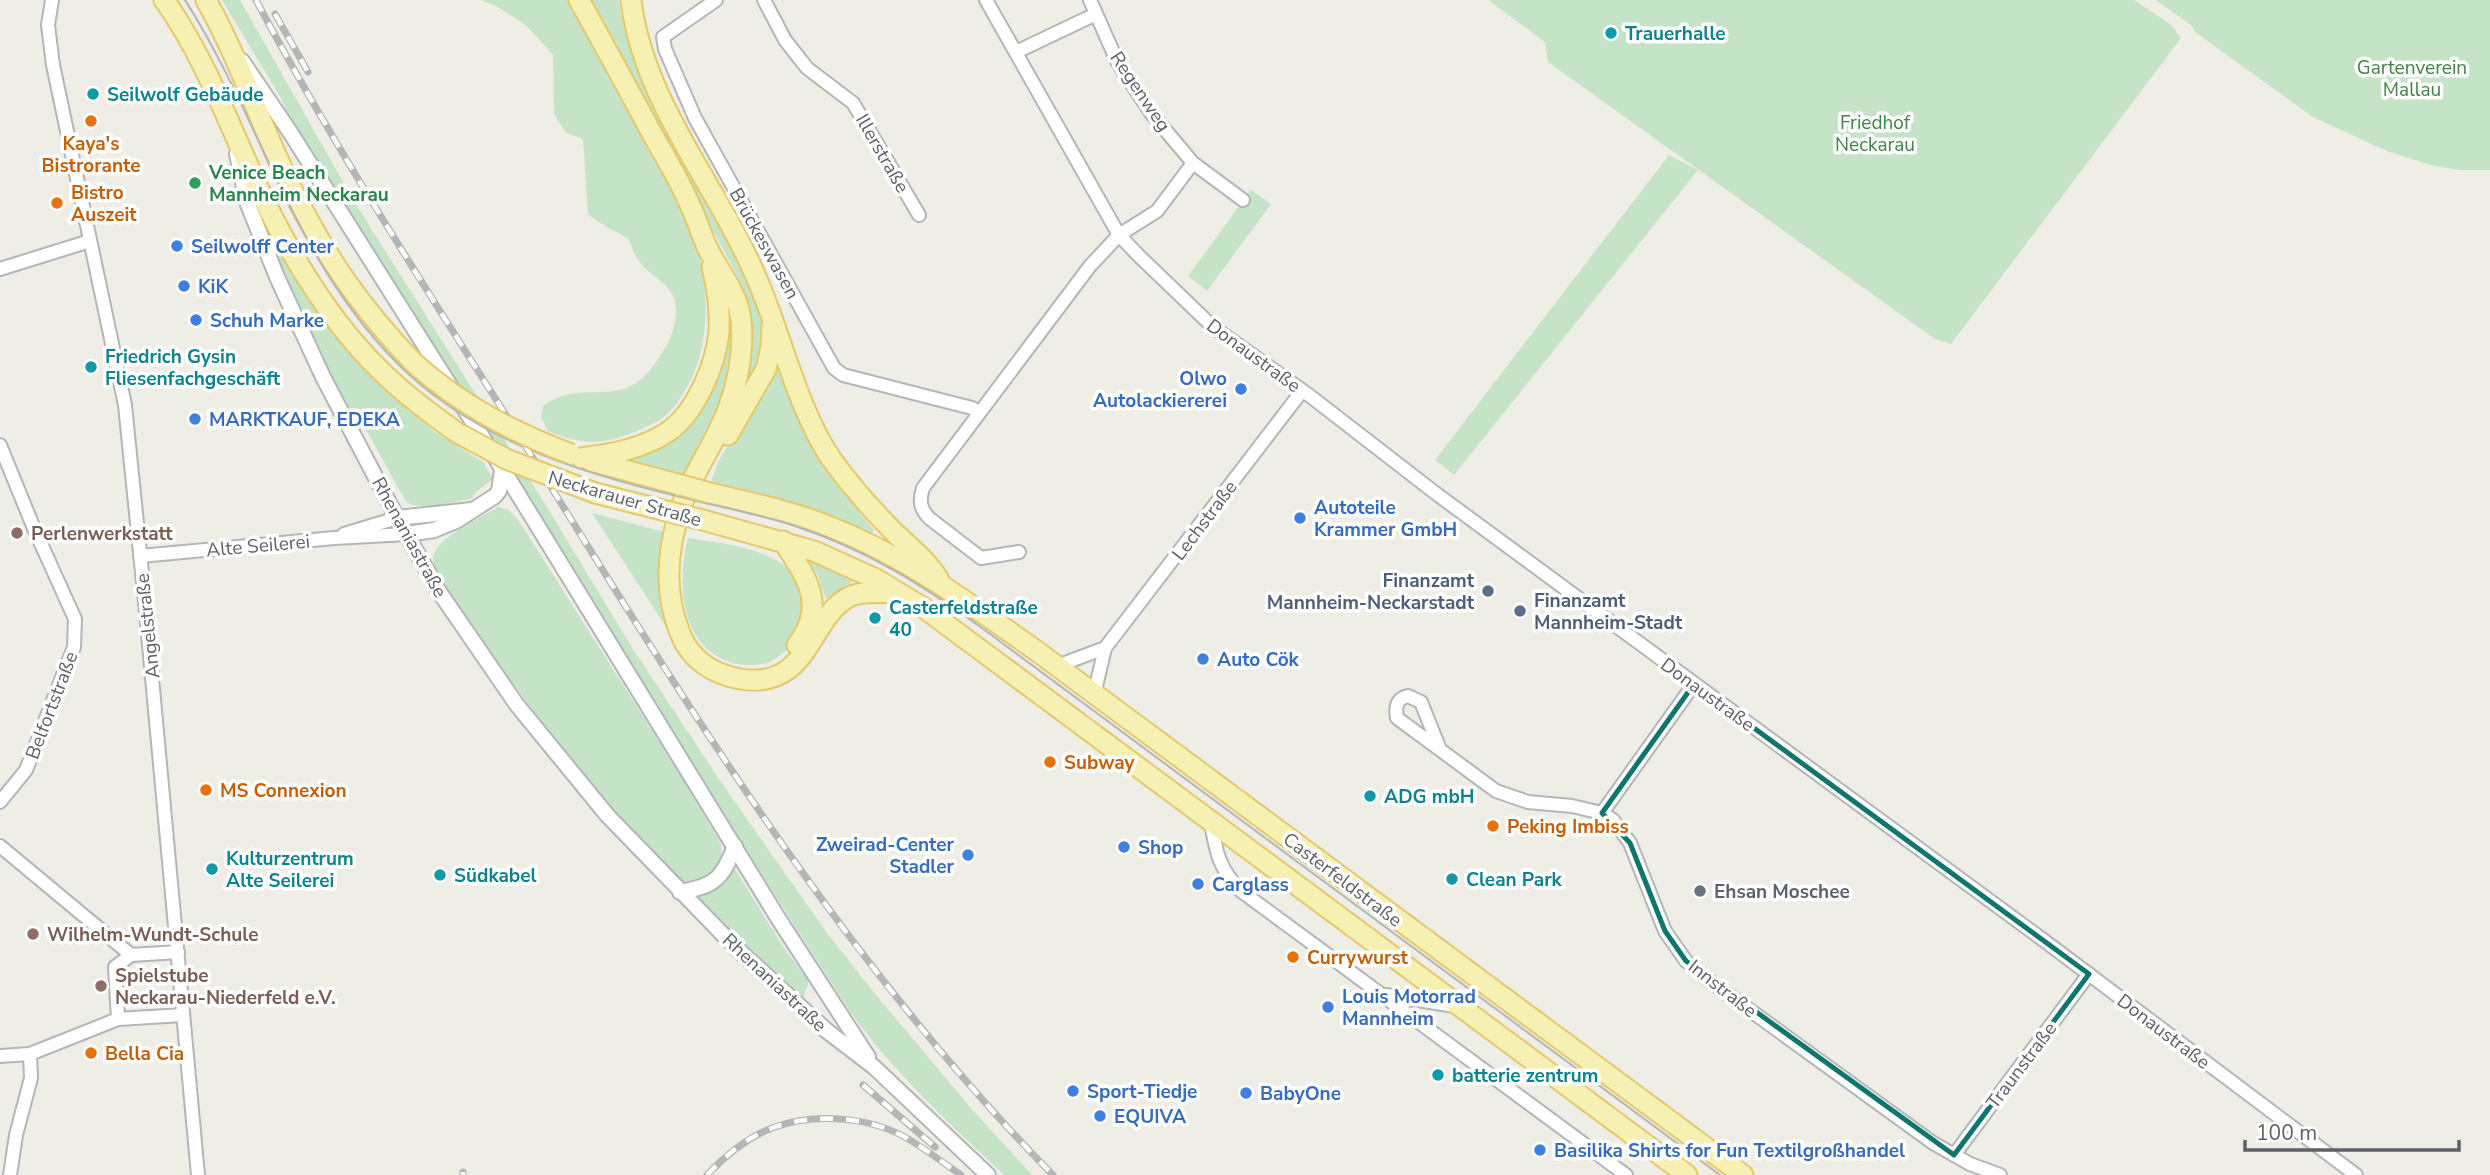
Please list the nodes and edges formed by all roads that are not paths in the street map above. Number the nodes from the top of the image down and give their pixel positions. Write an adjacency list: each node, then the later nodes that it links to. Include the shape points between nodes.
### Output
1 (52, 0): 18 (street, Angelstraße, via 49,41)
2 (164, 0): 13 (main road, Neckarauer Straße)
3 (206, 0): 11 (main road, Neckarauer Straße)
4 (579, 0): 19 (main road, via 690,204)
5 (631, 0): 21 (main road, via 653,79 741,244)
6 (716, 0): 23 (street, Brückeswasen, via 663,37 665,49 695,118 834,368 843,375)
7 (764, 0): 16 (street, Illerstraße, via 785,40 807,68 853,103)
8 (986, 0): 12 (street, Donaustraße)
9 (1090, 0): 10 (street, Regenweg)
10 (1096, 14): 12 (street); 14 (street, Regenweg, via 1117,61 1151,113)
11 (230, 46): 25 (main road, Neckarauer Straße, bridge, via 291,187 328,257 385,333 473,409); 26 (street, Rhenaniastraße, via 290,132)
12 (1016, 52): 17 (street, Donaustraße)
13 (232, 129): 30 (street, Rhenaniastraße, via 247,202 277,277); 33 (main road, Neckarauer Straße, bridge, via 265,202 329,310 380,371 413,400 456,432 506,460 561,482)
14 (1193, 163): 15 (street, Regenweg); 17 (street, via 1157,211)
15 (1243, 200)
16 (919, 215)
17 (1119, 234): 22 (street, Donaustraße, via 1213,327); 23 (street)
18 (90, 240): 20 (street); 35 (street, Angelstraße, via 125,405)
19 (708, 249): 25 (main road, via 719,332 709,373 693,405 670,430 639,447); 37 (main road, via 736,298 742,344 727,411 686,495 673,534 669,593 683,642 696,660 717,673 760,679 791,666 806,652 835,607 852,596)
20 (0, 269)
21 (772, 317): 33 (main road, via 766,369 695,496 676,561 688,631 715,661 733,668 771,667 791,653 807,633 813,608 811,587); 36 (main road, via 812,423 831,458 860,496 924,558)
22 (1302, 391): 38 (street, Lechstraße); 40 (street, Donaustraße)
23 (979, 413): 34 (street, via 923,488 922,510 981,558)
24 (0, 445): 43 (street, Belfortstraße, via 76,627 75,647 26,770)
25 (576, 456): 36 (main road, Neckarauer Straße, bridge, via 832,527)
26 (502, 470): 27 (street); 28 (street, Rhenaniastraße)
27 (495, 496): 28 (street); 29 (street, Alte Seilerei)
28 (523, 505): 47 (street, Rhenaniastraße)
29 (472, 510): 30 (street, Alte Seilerei); 31 (street, Alte Seilerei, via 456,522)
30 (397, 518): 31 (street, Rhenaniastraße); 32 (street, Alte Seilerei)
31 (407, 534): 32 (street, Alte Seilerei); 48 (street, Rhenaniastraße, via 440,593 517,705 607,815)
32 (334, 538): 35 (street, Alte Seilerei)
33 (783, 541): 37 (main road, Neckarauer Straße, via 842,562)
34 (1019, 552)
35 (141, 556): 49 (street, Angelstraße)
36 (943, 584): 39 (main road, Casterfeldstraße)
37 (900, 593): 45 (main road, Casterfeldstraße)
38 (1105, 648): 39 (street); 41 (street, Lechstraße)
39 (1057, 666): 41 (main road, Casterfeldstraße)
40 (1695, 684): 44 (street); 51 (street, Donaustraße)
41 (1094, 695): 67 (main road, Casterfeldstraße)
42 (1439, 747): 44 (street, via 1511,798)
43 (0, 802)
44 (1602, 813): 61 (street, Innstraße, via 1621,828 1630,843 1665,931 1686,961)
45 (1211, 823): 52 (street, Casterfeldstraße, via 1219,864 1230,880); 53 (main road, Casterfeldstraße)
46 (0, 846): 50 (street)
47 (735, 846): 48 (street, via 718,880); 55 (street, Rhenaniastraße)
48 (680, 892): 57 (street, Rhenaniastraße)
49 (178, 952): 50 (street); 54 (street, Angelstraße)
50 (131, 955): 56 (street, via 115,967)
51 (2089, 974): 61 (street, Traunstraße); 69 (street, Donaustraße)
52 (1382, 995): 53 (street, Casterfeldstraße); 65 (street, Casterfeldstraße)
53 (1461, 1007): 66 (main road, Casterfeldstraße)
54 (183, 1015): 56 (street); 63 (street, Angelstraße)
55 (843, 1018): 57 (street); 60 (street, Rhenaniastraße)
56 (118, 1019): 58 (street)
57 (827, 1031): 60 (street, Rhenaniastraße)
58 (30, 1054): 59 (street); 62 (street, via 31,1078)
59 (0, 1056)
60 (874, 1067): 64 (street, Rhenaniastraße)
61 (1954, 1156): 68 (street, Innstraße)
62 (10, 1175)
63 (198, 1175)
64 (988, 1175)
65 (1626, 1175)
66 (1687, 1175)
67 (1742, 1175)
68 (2000, 1175)
69 (2357, 1175)

